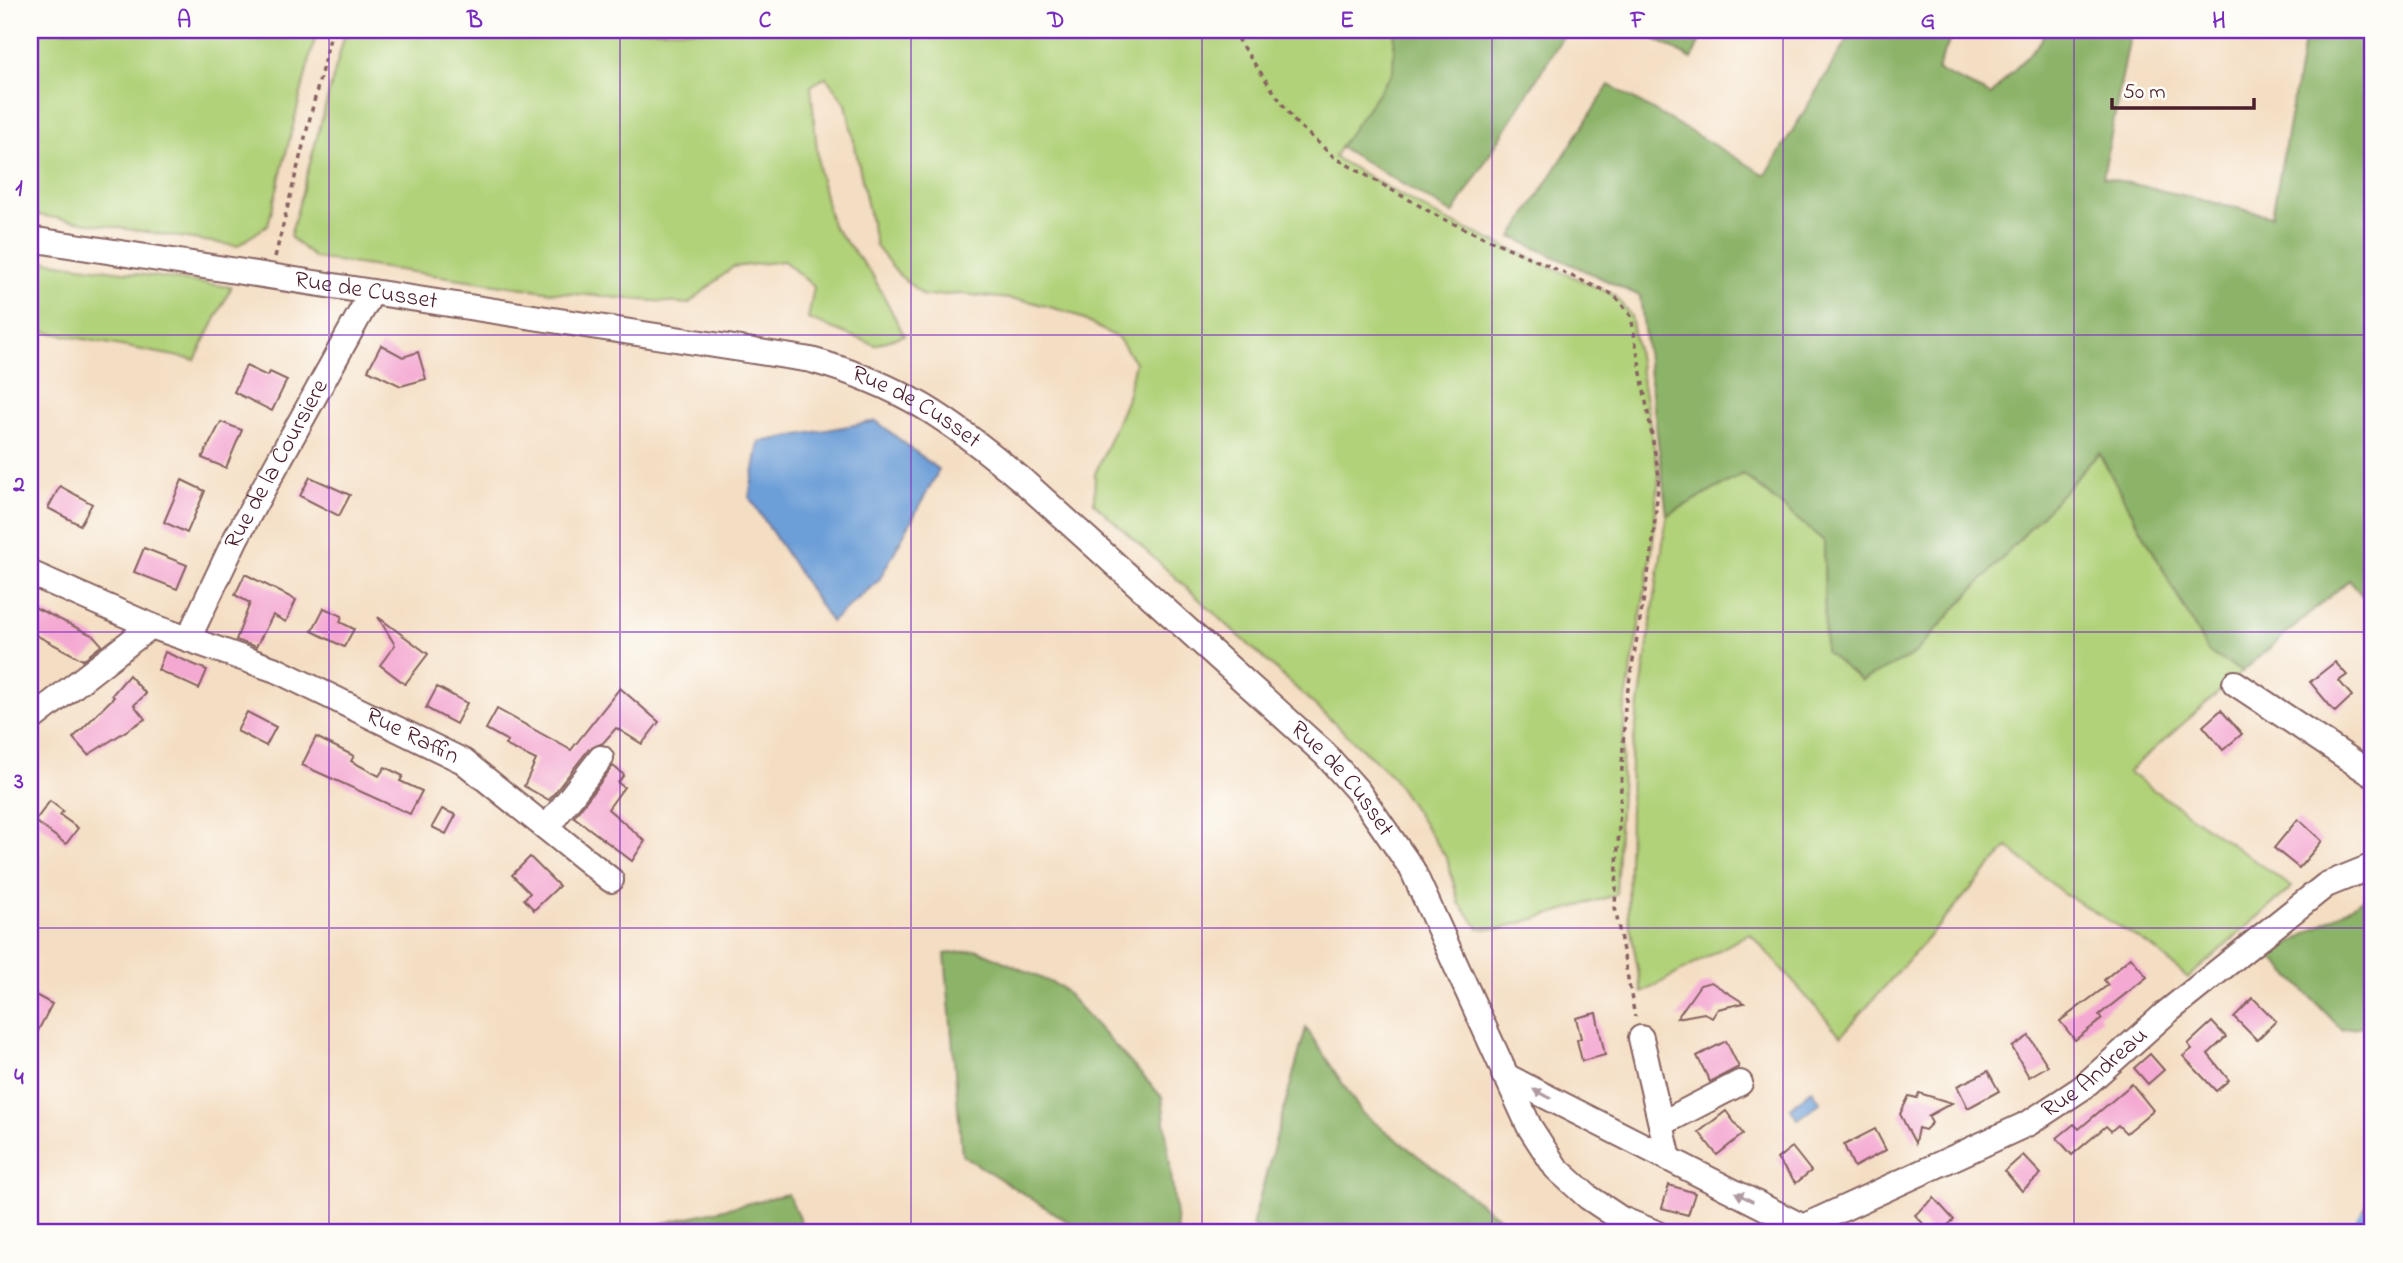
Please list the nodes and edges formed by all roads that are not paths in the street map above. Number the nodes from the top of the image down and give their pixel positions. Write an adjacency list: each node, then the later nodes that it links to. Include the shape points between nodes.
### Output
1 (30, 239): 2 (street, Rue de Cusset)
2 (372, 292): 5 (street, Rue de la Coursiere, via 236,538); 14 (street, Rue de Cusset, via 811,360 898,390 955,426 1325,754 1359,791 1412,869)
3 (30, 573): 4 (street, Rue Raffin)
4 (151, 626): 5 (street, Rue Raffin); 7 (street)
5 (188, 639): 10 (street, Rue Raffin, via 276,670 463,761)
6 (2235, 683): 9 (street)
7 (30, 720)
8 (601, 758): 10 (street)
9 (2373, 775)
10 (548, 826): 12 (street, Rue Raffin)
11 (2373, 866): 18 (street, Rue Andreau, via 2326,886 2058,1106 2029,1124)
12 (611, 880)
13 (1641, 1038): 16 (street)
14 (1504, 1075): 17 (street, one-way to 14); 19 (street, via 1556,1168 1621,1219)
15 (1740, 1083): 16 (street)
16 (1661, 1124): 17 (street)
17 (1669, 1159): 18 (street, one-way to 17)
18 (1797, 1231)
19 (1656, 1233)

